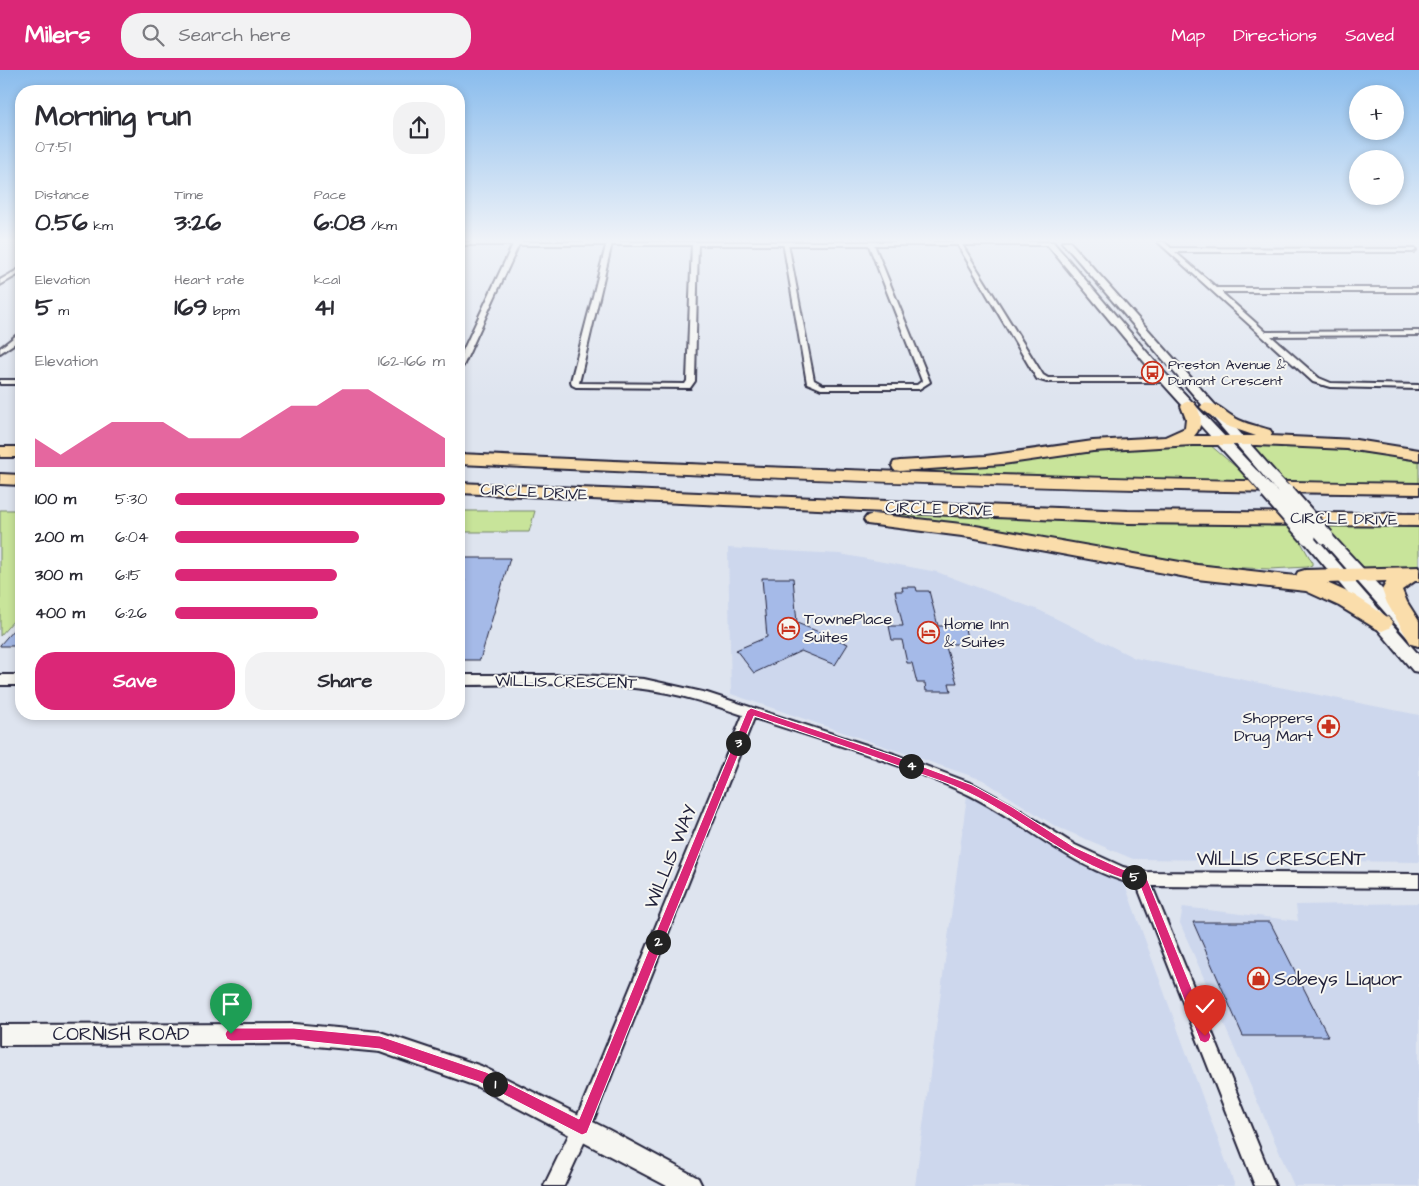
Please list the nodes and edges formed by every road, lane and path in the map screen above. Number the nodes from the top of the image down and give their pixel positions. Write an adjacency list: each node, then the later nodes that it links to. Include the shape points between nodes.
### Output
1 (492, 294): 14 (street)
2 (596, 294): 3 (street, via 576,385 687,386 690,381)
3 (694, 294)
4 (794, 294): 5 (street, via 810,381 821,387 919,387 926,382)
5 (891, 294)
6 (989, 294): 16 (street, via 1040,377 1047,380)
7 (1094, 294): 15 (main road)
8 (1109, 294): 17 (main road)
9 (1219, 294): 11 (street)
10 (1419, 333): 11 (street)
11 (1263, 334): 20 (street, via 1316,380 1330,385)
12 (15, 340): 13 (street)
13 (0, 351)
14 (465, 353)
15 (1147, 358): 16 (main road); 17 (main road, via 1173,378)
16 (1165, 380): 21 (main road)
17 (1185, 380): 22 (main road)
18 (0, 382): 19 (street)
19 (15, 382)
20 (1419, 387)
21 (1189, 406): 23 (main road); 25 (highway, via 1195,421 1189,432)
22 (1208, 407): 24 (main road); 26 (highway, via 1230,422 1261,433)
23 (1222, 440): 24 (highway); 25 (highway); 39 (main road, bridge)
24 (1239, 440): 26 (highway); 40 (main road, bridge)
25 (1146, 442): 31 (highway, via 909,466)
26 (1356, 446): 29 (highway)
27 (0, 452): 28 (highway)
28 (15, 452)
29 (1419, 455)
30 (465, 459): 31 (highway, CIRCLE DRIVE)
31 (498, 461): 35 (highway, CIRCLE DRIVE, via 989,482)
32 (0, 479): 33 (highway)
33 (15, 480)
34 (465, 488): 36 (highway, CIRCLE DRIVE)
35 (1419, 489)
36 (494, 490): 37 (highway, CIRCLE DRIVE, via 1128,517); 41 (highway, via 929,526)
37 (1419, 520)
38 (1415, 574): 40 (highway); 43 (highway, via 1395,584 1392,590)
39 (1341, 576): 40 (highway); 41 (highway); 42 (main road)
40 (1362, 576): 43 (main road)
41 (1240, 577): 42 (highway, via 1290,581 1326,589)
42 (1382, 623): 44 (main road)
43 (1419, 639)
44 (1419, 666)
45 (0, 680): 46 (street)
46 (15, 680)
47 (465, 680): 48 (street, WILLIS CRESCENT, via 582,680 644,684)
48 (751, 711): 49 (street, WILLIS CRESCENT, via 894,759 968,788 1070,850 1121,874); 52 (street, WILLIS WAY)
49 (1142, 879): 50 (street, WILLIS CRESCENT); 55 (street)
50 (1419, 881)
51 (0, 1035): 52 (street, CORNISH ROAD, via 294,1034 380,1042 481,1077)
52 (582, 1128): 53 (street, WILLIS WAY); 54 (street, CORNISH ROAD)
53 (554, 1186)
54 (690, 1186)
55 (1265, 1186)

